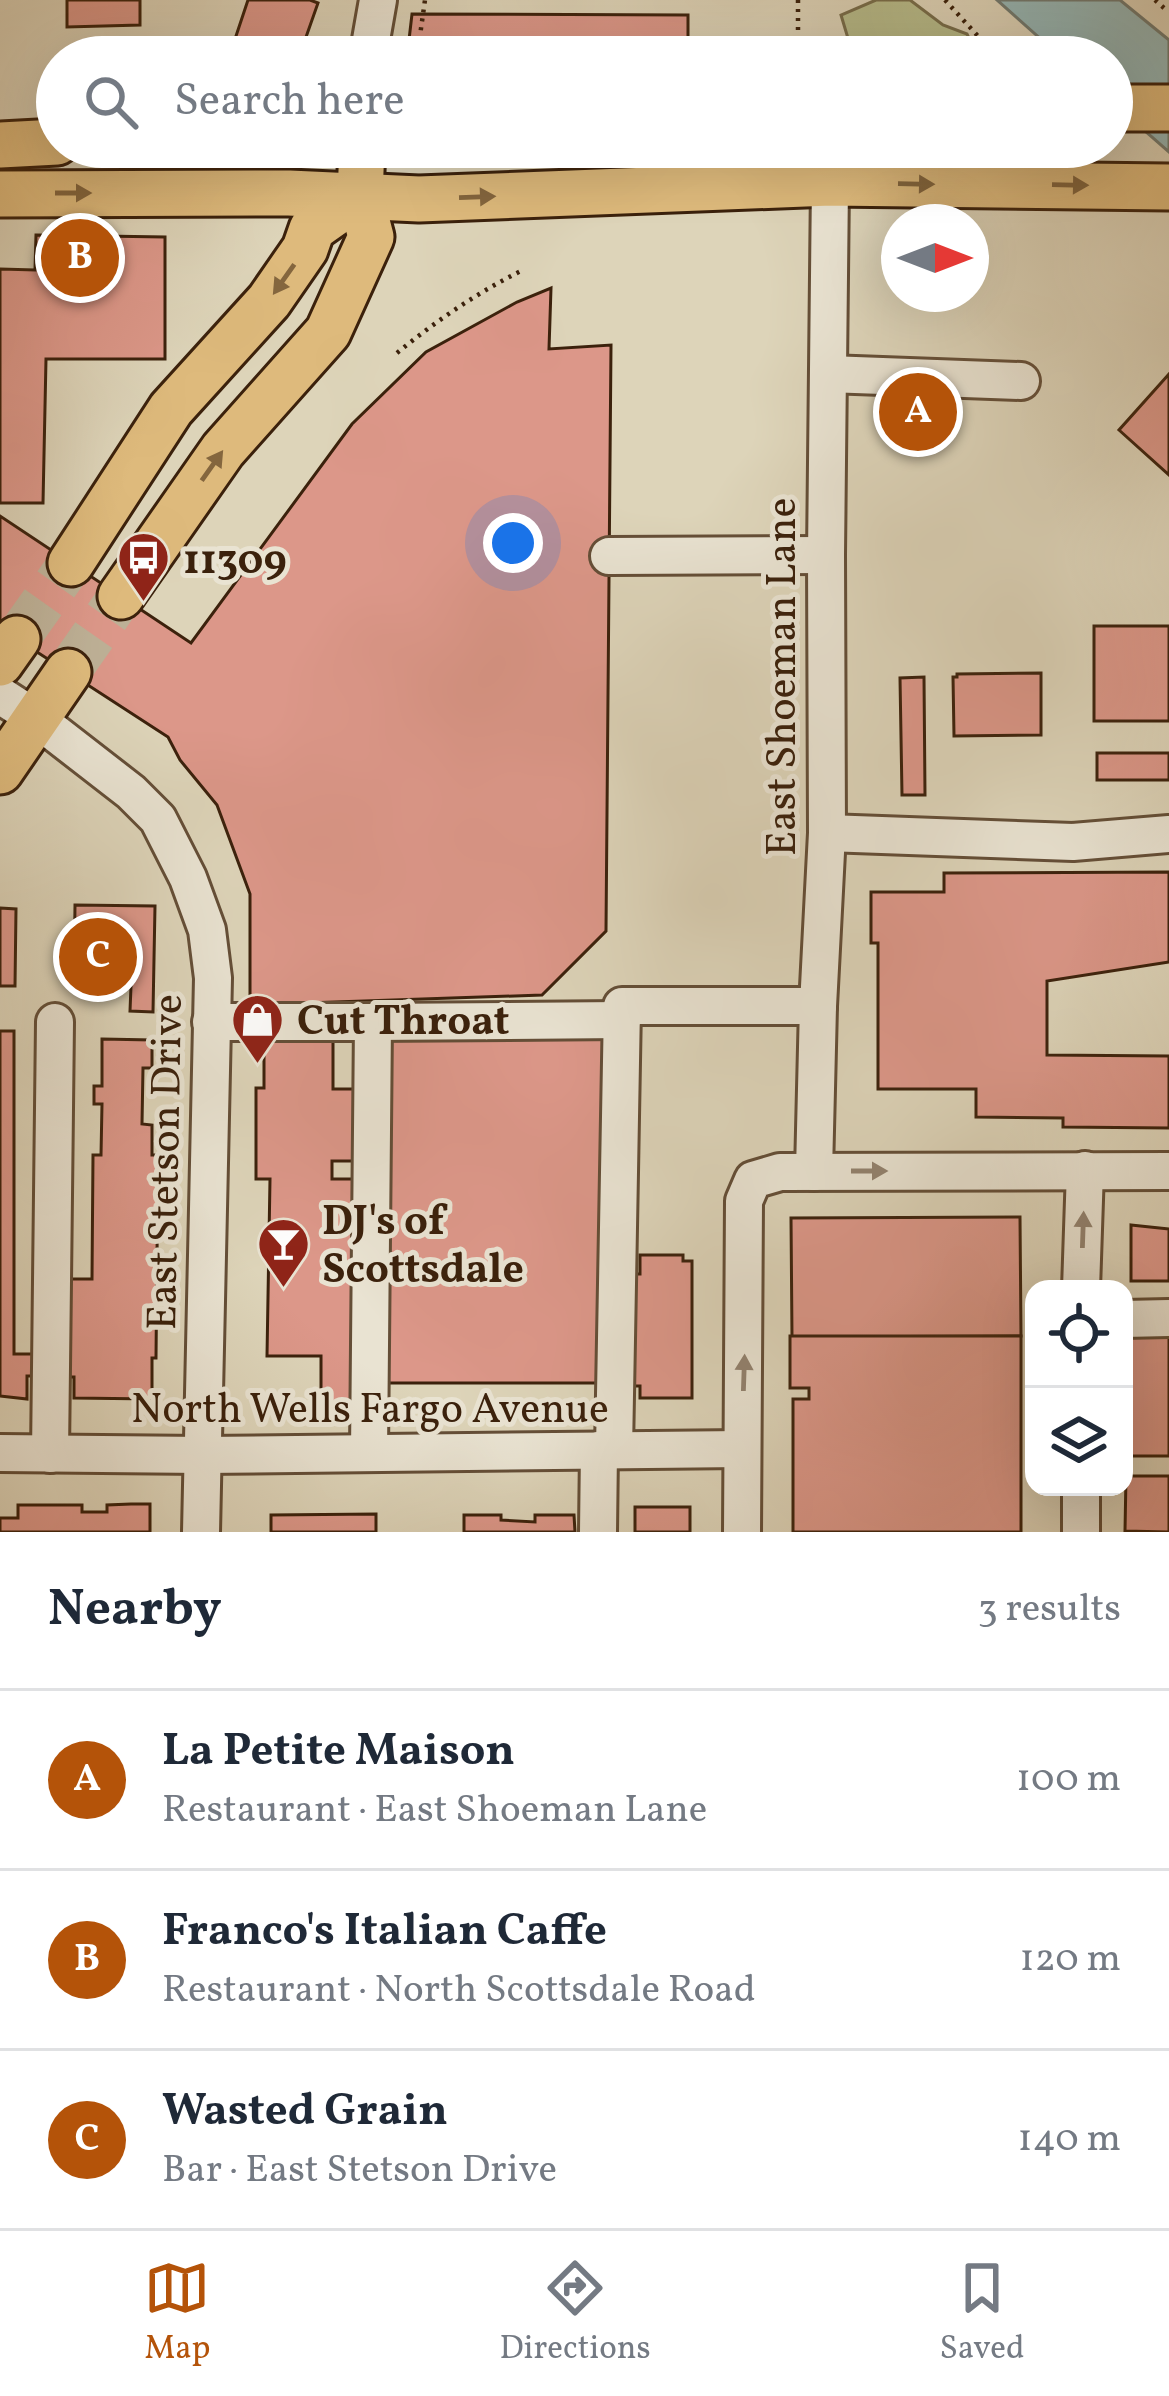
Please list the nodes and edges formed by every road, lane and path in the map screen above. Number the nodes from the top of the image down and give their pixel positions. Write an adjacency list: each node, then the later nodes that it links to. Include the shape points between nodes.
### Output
1 (378, 0): 7 (street)
2 (425, 0): 8 (path)
3 (798, 0): 9 (path)
4 (946, 0): 10 (path)
5 (1155, 0): 6 (path)
6 (1169, 7)
7 (372, 36)
8 (418, 36)
9 (799, 36)
10 (978, 36)
11 (1133, 107): 12 (main road)
12 (1169, 107)
13 (36, 143): 14 (main road)
14 (0, 145)
15 (361, 168): 20 (main road)
16 (838, 168): 17 (main road)
17 (830, 183): 18 (main road, one-way to 18); 20 (main road, one-way to 17); 23 (street, East Shoeman Lane)
18 (1169, 187)
19 (0, 194): 20 (main road, one-way to 20)
20 (360, 195): 27 (main road, one-way to 27, via 312,229 269,301 171,409); 28 (main road, one-way to 20, via 223,450 328,332 371,237)
21 (524, 270): 22 (path)
22 (397, 353)
23 (828, 374): 24 (street); 25 (street, East Shoeman Lane)
24 (1022, 381)
25 (826, 555): 26 (street); 32 (street, East Shoeman Lane)
26 (609, 556)
27 (70, 563)
28 (122, 596)
29 (68, 672): 30 (main road)
30 (18, 707): 31 (main road); 37 (street, East Stetson Drive, via 158,819 207,931)
31 (0, 771)
32 (826, 832): 33 (street, via 1073,842); 34 (street, East Shoeman Lane)
33 (1169, 834)
34 (818, 1006): 35 (street, via 622,1006); 41 (street, East Shoeman Lane)
35 (622, 1020): 38 (street); 46 (street)
36 (56, 1022): 49 (street)
37 (211, 1022): 38 (street); 50 (street, East Stetson Drive)
38 (373, 1022): 48 (street)
39 (1085, 1170): 40 (street); 41 (street, one-way to 39); 42 (street, one-way to 39)
40 (1169, 1171)
41 (814, 1172): 45 (street, one-way to 41, via 744,1201 754,1180)
42 (1081, 1280)
43 (1133, 1318): 44 (street)
44 (1169, 1318)
45 (742, 1449): 46 (street, North Wells Fargo Avenue); 54 (street)
46 (607, 1450): 48 (street, North Wells Fargo Avenue); 53 (street)
47 (0, 1453): 49 (street, North Wells Fargo Avenue)
48 (369, 1453): 50 (street, North Wells Fargo Avenue)
49 (50, 1454): 50 (street, North Wells Fargo Avenue)
50 (203, 1455): 52 (street, East Stetson Drive)
51 (1081, 1496): 55 (street)
52 (201, 1532)
53 (598, 1532)
54 (742, 1532)
55 (1081, 1532)

